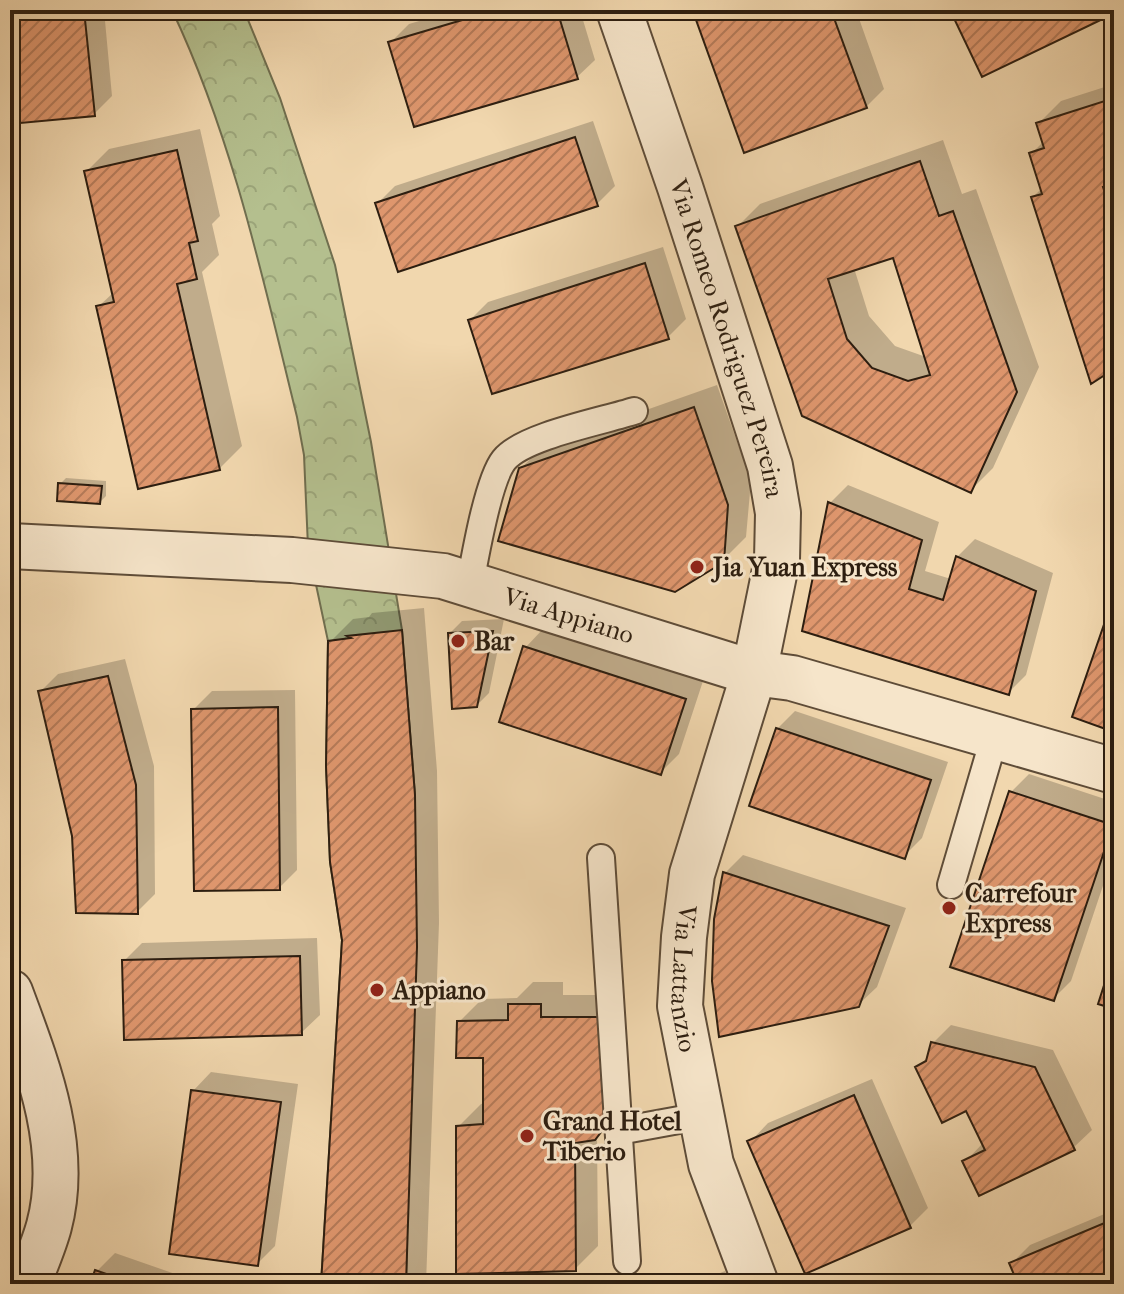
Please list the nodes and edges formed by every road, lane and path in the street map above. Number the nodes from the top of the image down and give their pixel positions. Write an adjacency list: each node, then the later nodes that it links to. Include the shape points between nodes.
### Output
1 (619, 10): 5 (street, Via Romeo Rodriguez Pereira, via 770,466 778,513 777,560)
2 (634, 411): 4 (lane, via 523,444 503,461)
3 (10, 546): 4 (street, Via Appiano, via 292,560 443,576)
4 (470, 584): 5 (street, Via Appiano)
5 (754, 673): 6 (street, Via Appiano, via 792,678); 11 (street, Via Lattanzio, via 692,874 684,937 680,1006)
6 (995, 735): 7 (street, Via Appiano); 9 (lane)
7 (1114, 771)
8 (601, 858): 12 (lane)
9 (951, 885)
10 (10, 992): 14 (street, via 34,1057 55,1144 49,1225)
11 (701, 1116): 12 (lane); 15 (street, Via Lattanzio, via 711,1164)
12 (619, 1131): 13 (lane)
13 (627, 1261)
14 (28, 1284)
15 (756, 1284)

